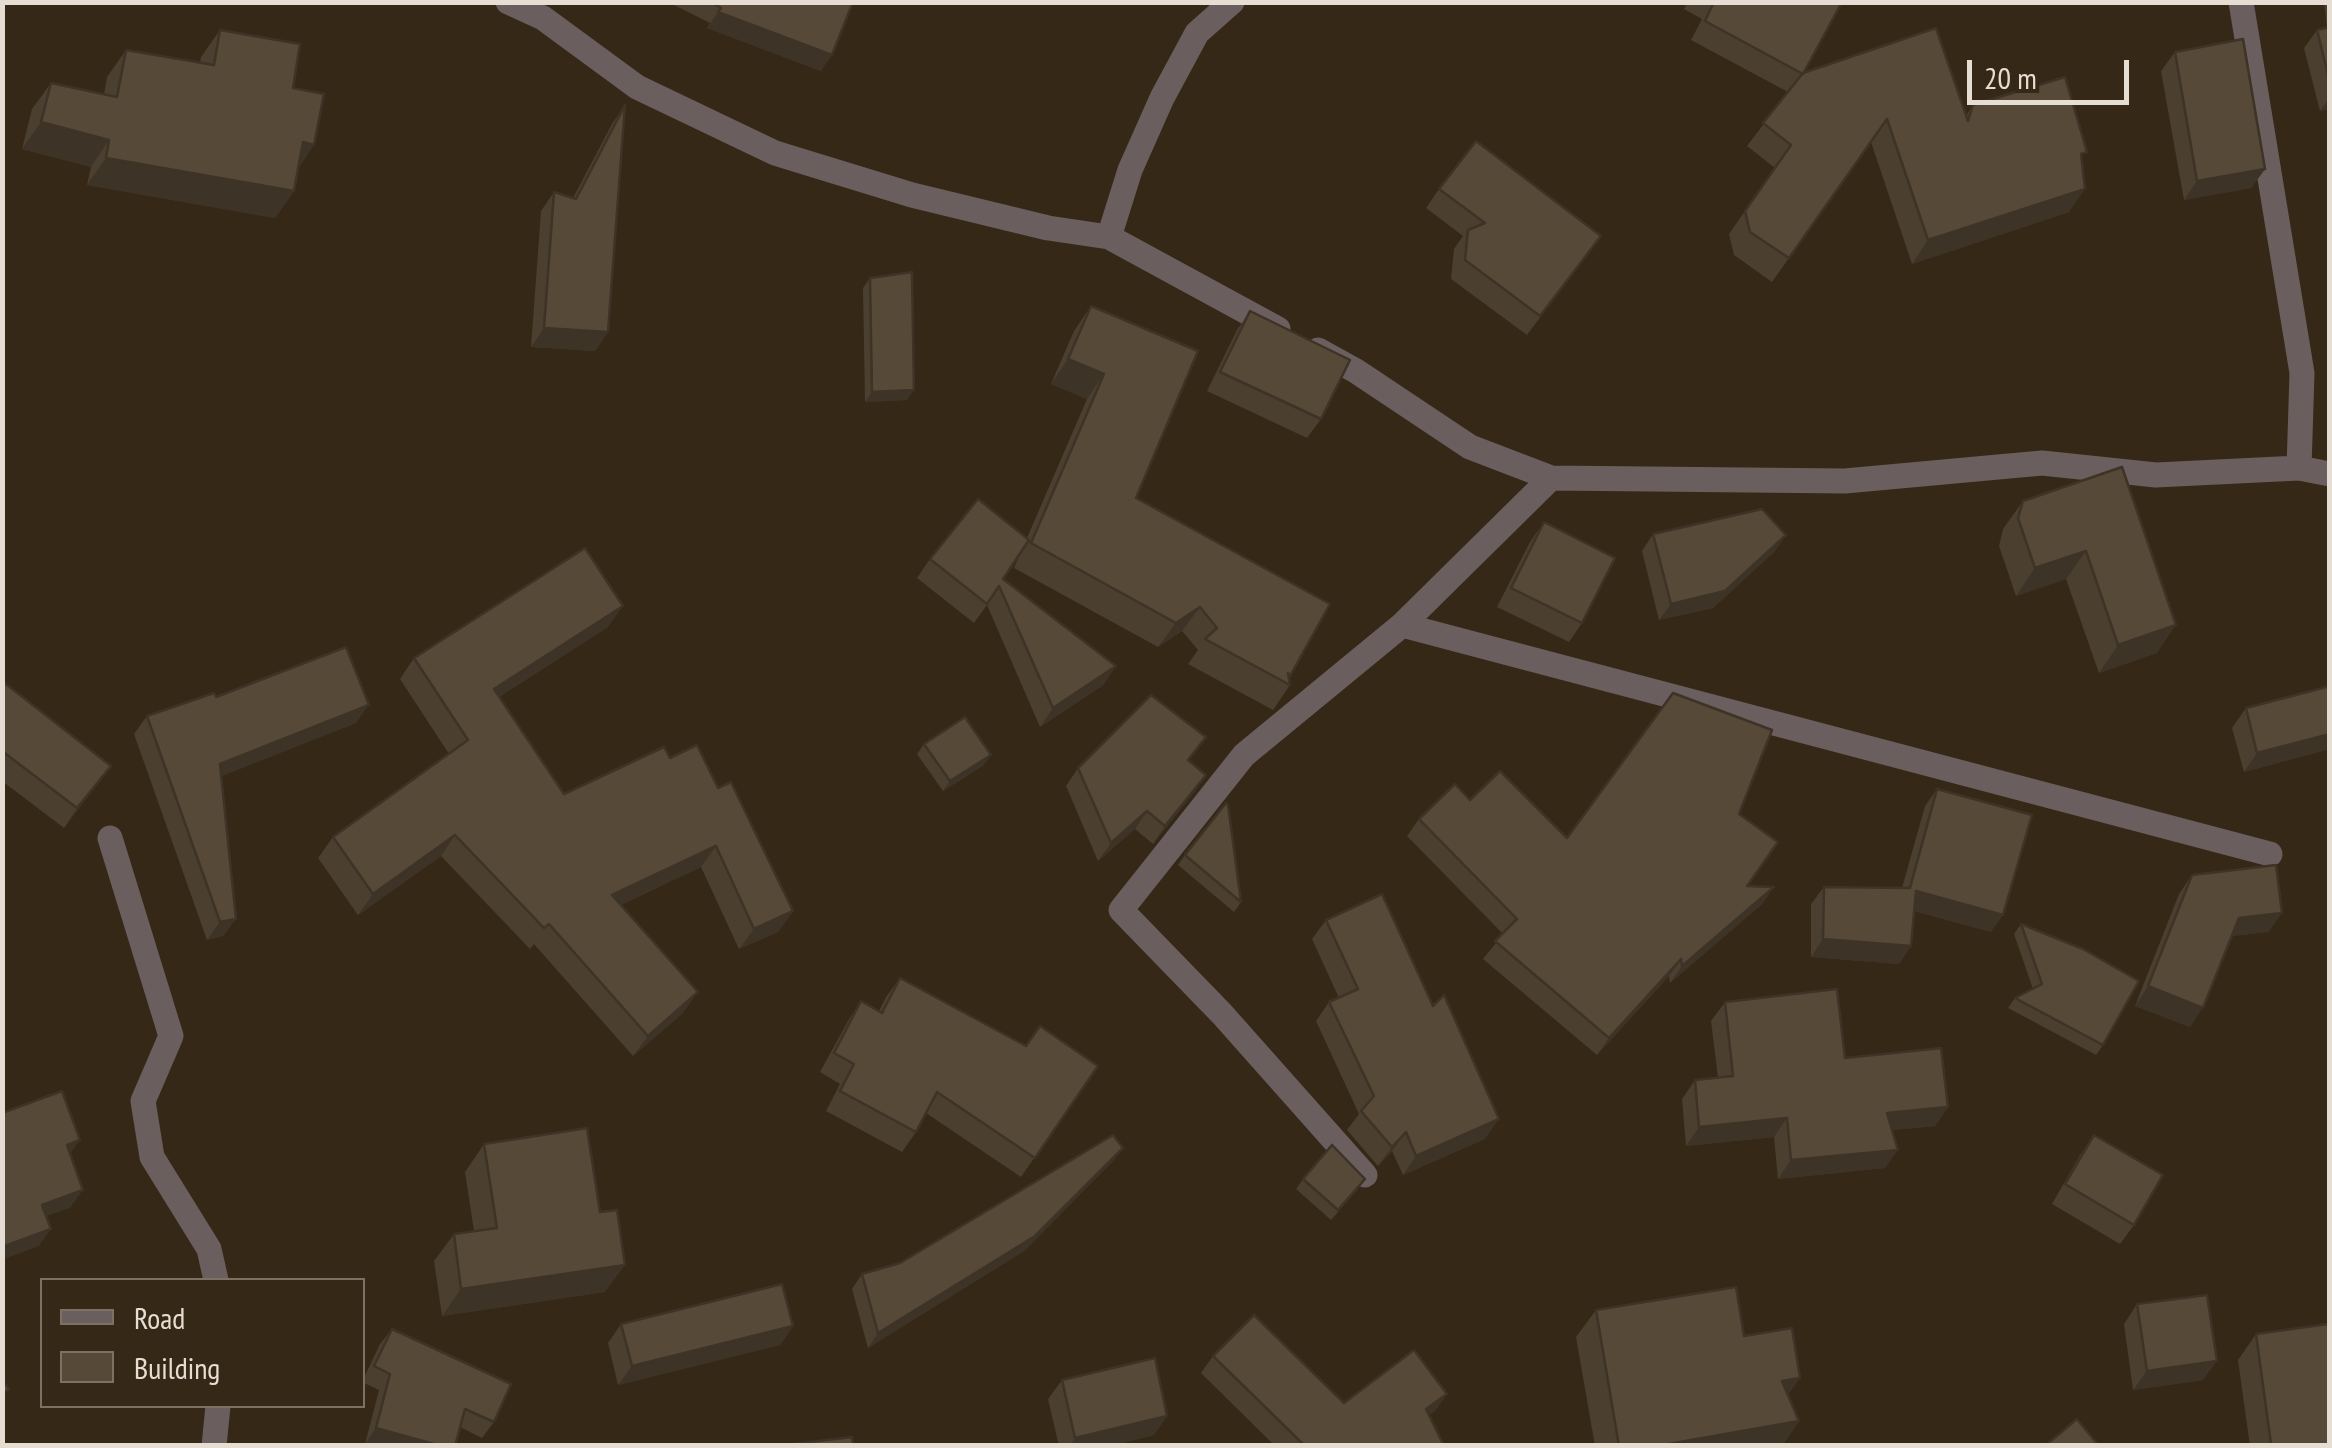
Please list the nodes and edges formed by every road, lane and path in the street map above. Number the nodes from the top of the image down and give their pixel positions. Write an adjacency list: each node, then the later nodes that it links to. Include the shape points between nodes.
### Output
1 (508, 2): 4 (street, via 543,18 638,88 776,153 912,195)
2 (1232, 2): 4 (street, via 1197,34 1162,98)
3 (2241, 2): 5 (street, via 2302,373)
4 (1109, 237): 7 (street, via 1356,371 1470,447)
5 (2298, 468): 6 (street); 7 (street, via 2156,475 2042,463 1845,480)
6 (2330, 474)
7 (1551, 478): 8 (street)
8 (1402, 625): 10 (street); 11 (street, via 1244,756 1121,910)
9 (110, 838): 12 (street, via 171,1036 143,1101 152,1157 209,1250)
10 (2270, 854)
11 (1365, 1175)
12 (216, 1278)
13 (218, 1408): 14 (street)
14 (214, 1446)

